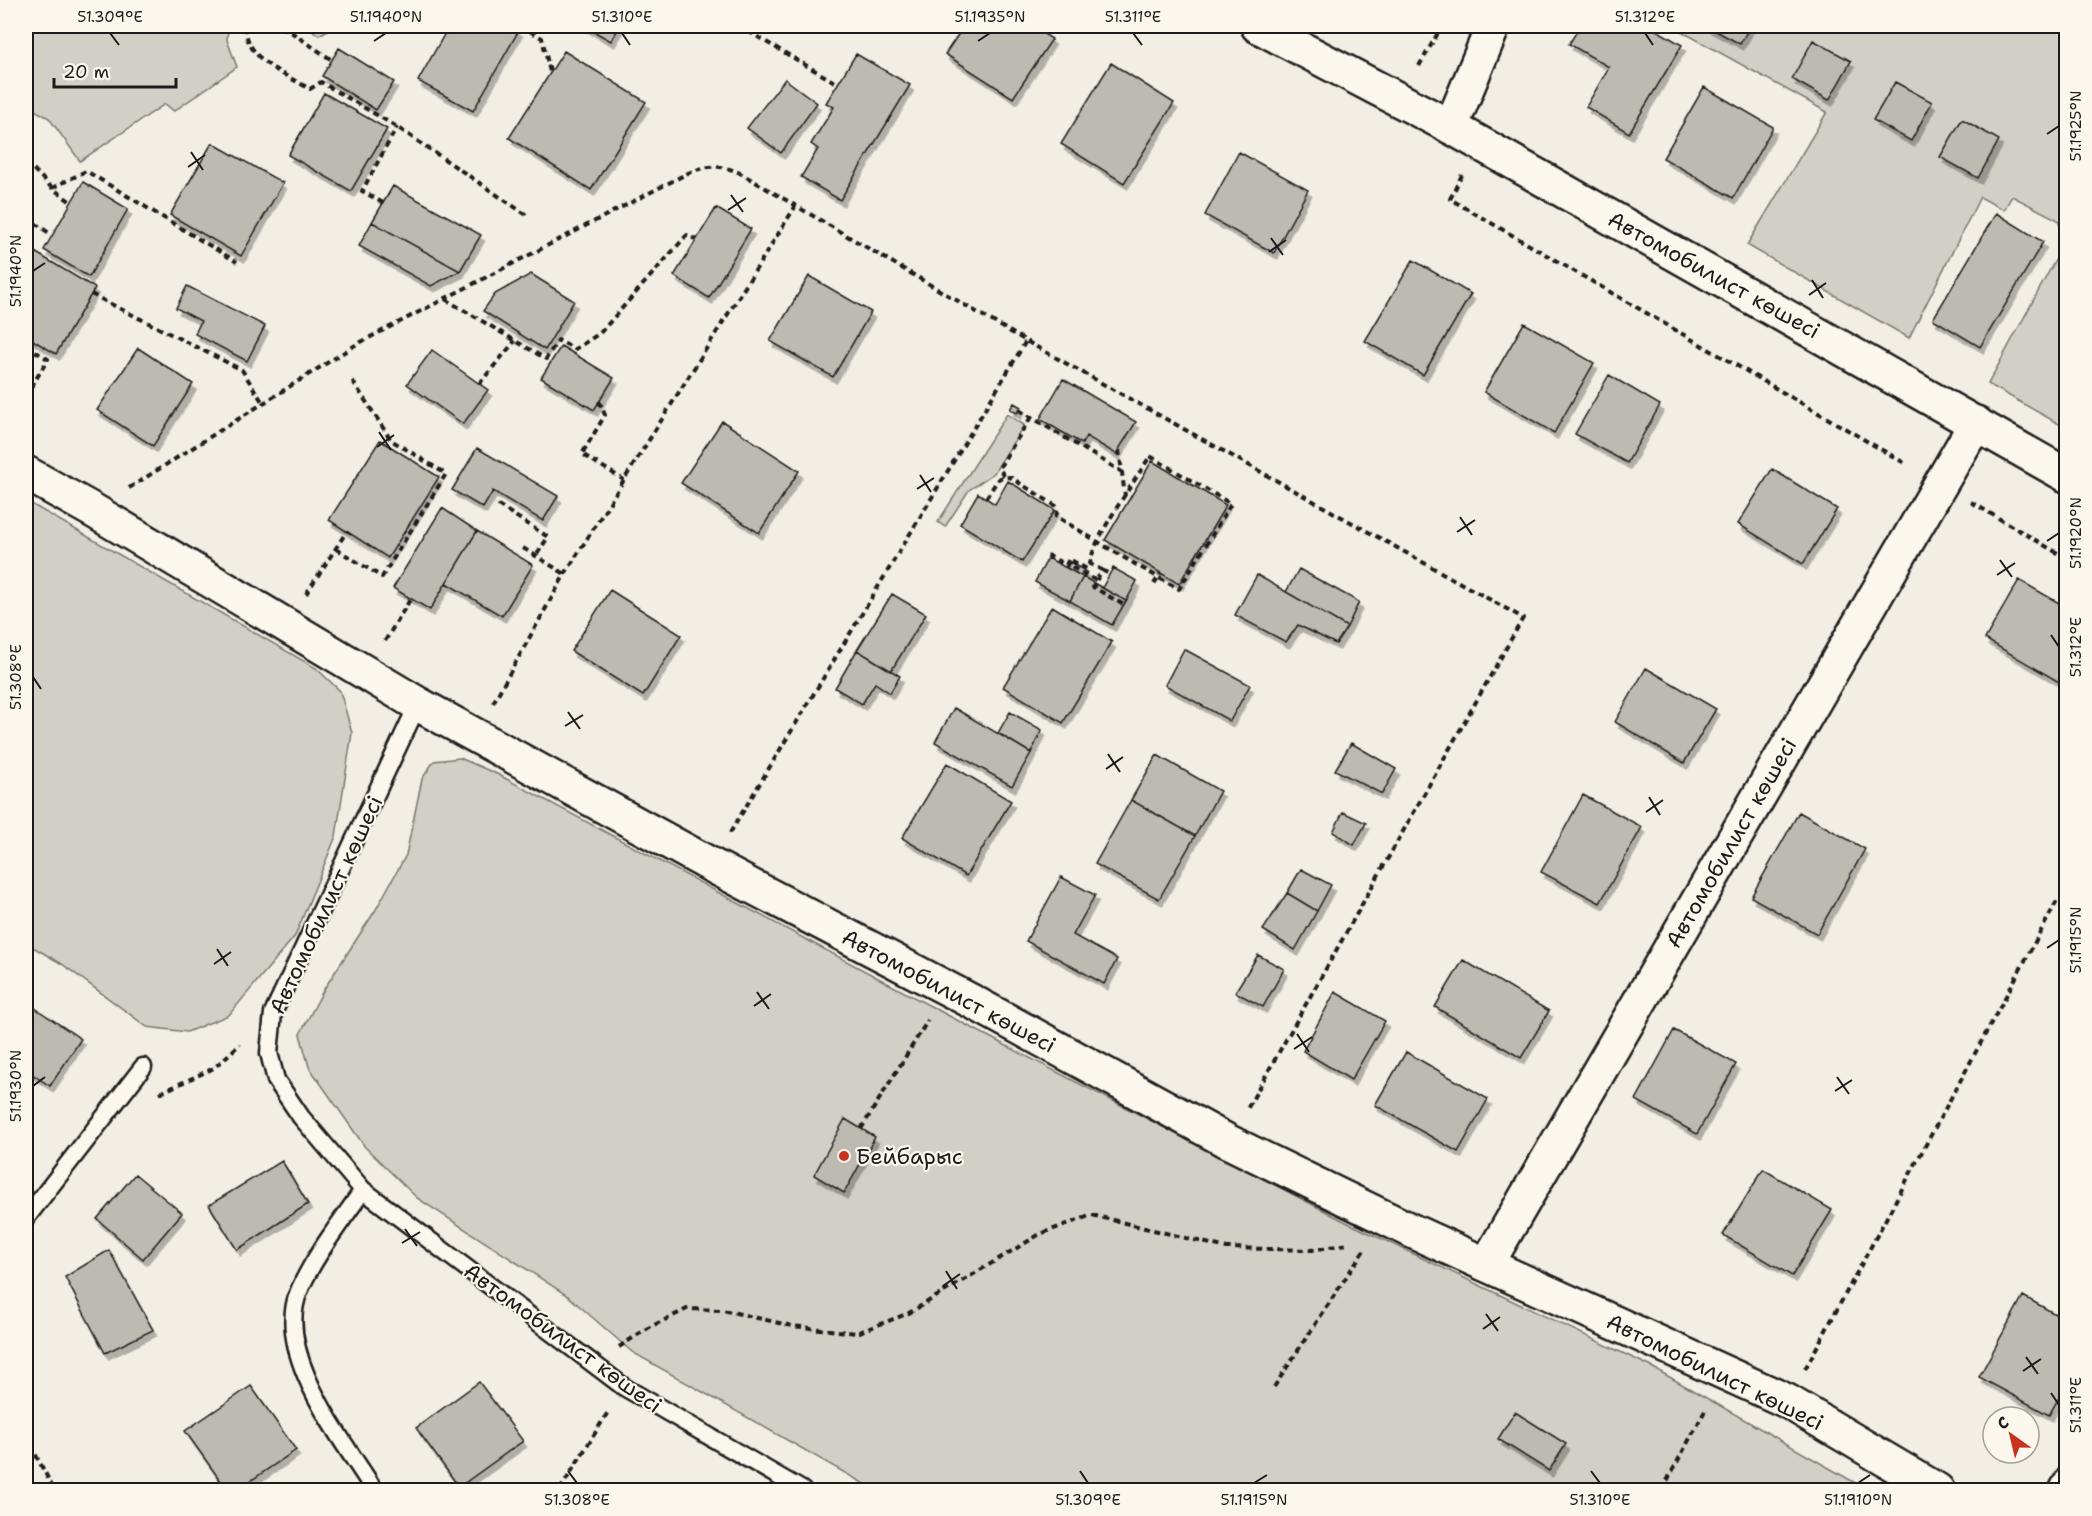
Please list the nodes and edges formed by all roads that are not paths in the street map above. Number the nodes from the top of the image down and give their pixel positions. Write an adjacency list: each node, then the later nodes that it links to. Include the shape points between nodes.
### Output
1 (1258, 26): 3 (street, Автомобилист көшесі)
2 (1492, 26): 3 (street, via 1465,93)
3 (1465, 135): 4 (street, Автомобилист көшесі)
4 (1976, 423): 6 (street, Автомобилист көшесі); 11 (street, Автомобилист көшесі)
5 (26, 473): 7 (street, Автомобилист көшесі)
6 (2067, 475)
7 (418, 704): 9 (lane, Автомобилист көшесі, via 273,1013 269,1053 276,1080 301,1117); 11 (street, Автомобилист көшесі, via 1227,1141)
8 (143, 1067): 10 (lane)
9 (363, 1190): 13 (lane, via 299,1292 293,1326 299,1359 314,1391); 14 (lane, Автомобилист көшесі, via 624,1387)
10 (26, 1218)
11 (1487, 1264): 15 (street, Автомобилист көшесі, via 1787,1401)
12 (2067, 1474): 16 (lane)
13 (374, 1491)
14 (802, 1491)
15 (1937, 1491)
16 (2057, 1491)

